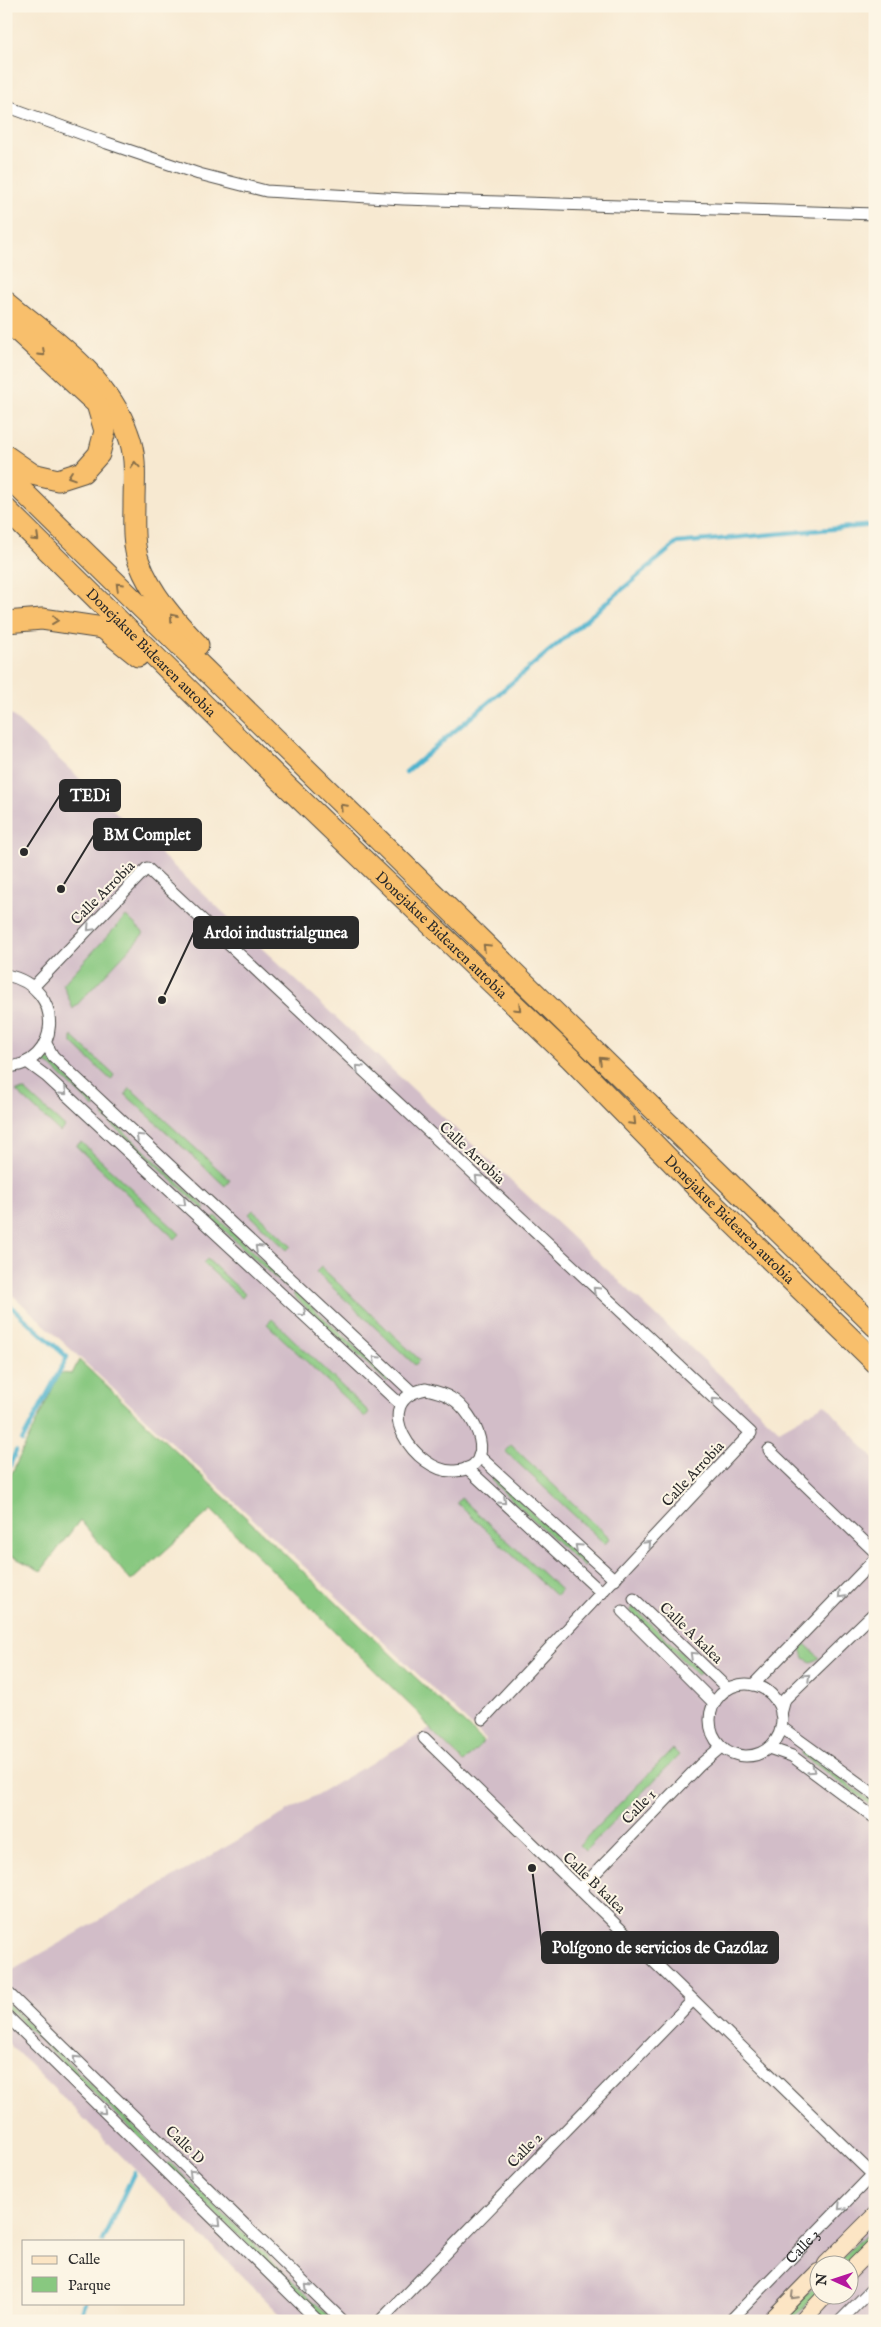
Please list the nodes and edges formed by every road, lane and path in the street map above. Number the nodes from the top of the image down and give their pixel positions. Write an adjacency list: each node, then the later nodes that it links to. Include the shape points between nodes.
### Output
1 (6, 106): 2 (street, via 199,174 266,191 404,200)
2 (875, 214)
3 (6, 301): 9 (highway, one-way to 3, via 236,684 157,598 138,562 134,512 136,462 128,433 112,402 93,375)
4 (6, 320): 5 (highway, one-way to 5, via 97,404 105,431 99,454 83,472 58,480 32,474)
5 (6, 456)
6 (6, 475): 9 (highway, Donejakue Bidearen autobia, one-way to 6)
7 (6, 509): 10 (highway, Donejakue Bidearen autobia, one-way to 10)
8 (6, 622): 10 (highway, one-way to 10, via 42,619 103,628 135,653 248,757)
9 (270, 735): 16 (highway, Donejakue Bidearen autobia, one-way to 9)
10 (273, 774): 17 (highway, Donejakue Bidearen autobia, one-way to 17, via 570,1058)
11 (6, 975): 12 (street, via 21,978)
12 (34, 986): 13 (street, via 44,998 49,1012 50,1027); 29 (street, Calle Arrobia, one-way to 12, via 751,1434 147,868)
13 (45, 1042): 14 (street, via 38,1053); 22 (street, one-way to 13, via 53,1056)
14 (26, 1062): 15 (street); 23 (street, one-way to 23, via 46,1076)
15 (6, 1067)
16 (712, 1167): 18 (highway, via 740,1181); 19 (highway, Donejakue Bidearen autobia)
17 (818, 1306): 20 (highway, Donejakue Bidearen autobia); 21 (highway)
18 (875, 1312)
19 (875, 1326)
20 (875, 1362)
21 (875, 1376)
22 (412, 1392): 23 (street); 25 (street, via 440,1393 464,1408 481,1438)
23 (400, 1404): 26 (street, via 398,1423 416,1452 440,1469 458,1471)
24 (769, 1450): 27 (street)
25 (479, 1456): 26 (street); 29 (street, one-way to 25)
26 (468, 1468): 30 (street, one-way to 30)
27 (875, 1552)
28 (875, 1559): 34 (street, one-way to 34)
29 (614, 1580): 30 (street, Calle Arrobia)
30 (602, 1593): 37 (street, Calle Arrobia)
31 (634, 1599): 35 (street, Calle A kalea, one-way to 31)
32 (622, 1611): 36 (street)
33 (875, 1612): 38 (street, one-way to 33, via 785,1699)
34 (753, 1685): 35 (street); 38 (street, via 772,1696)
35 (728, 1689): 36 (street)
36 (714, 1702): 40 (street, via 710,1726)
37 (483, 1719)
38 (781, 1722): 41 (street, via 777,1738); 42 (street)
39 (424, 1738): 44 (street, Calle B kalea)
40 (721, 1747): 41 (street, via 729,1753 750,1756); 44 (street, Calle 1)
41 (769, 1748): 43 (street, one-way to 43, via 792,1756)
42 (875, 1795)
43 (875, 1818)
44 (580, 1889): 46 (street, Calle B kalea)
45 (6, 1992): 57 (street, Calle D, one-way to 45)
46 (692, 2000): 48 (street, Calle B kalea); 58 (street, Calle 2)
47 (6, 2015): 56 (street, one-way to 56)
48 (874, 2173): 59 (street, Calle 3, one-way to 59)
49 (875, 2215): 51 (street, Calle 3)
50 (875, 2246): 52 (street)
51 (836, 2254)
52 (858, 2263)
53 (808, 2282): 60 (street, Calle 3, one-way to 60)
54 (875, 2286): 62 (street)
55 (818, 2304): 61 (street)
56 (318, 2321)
57 (343, 2321)
58 (380, 2321)
59 (730, 2321)
60 (770, 2321)
61 (802, 2321)
62 (840, 2321)

